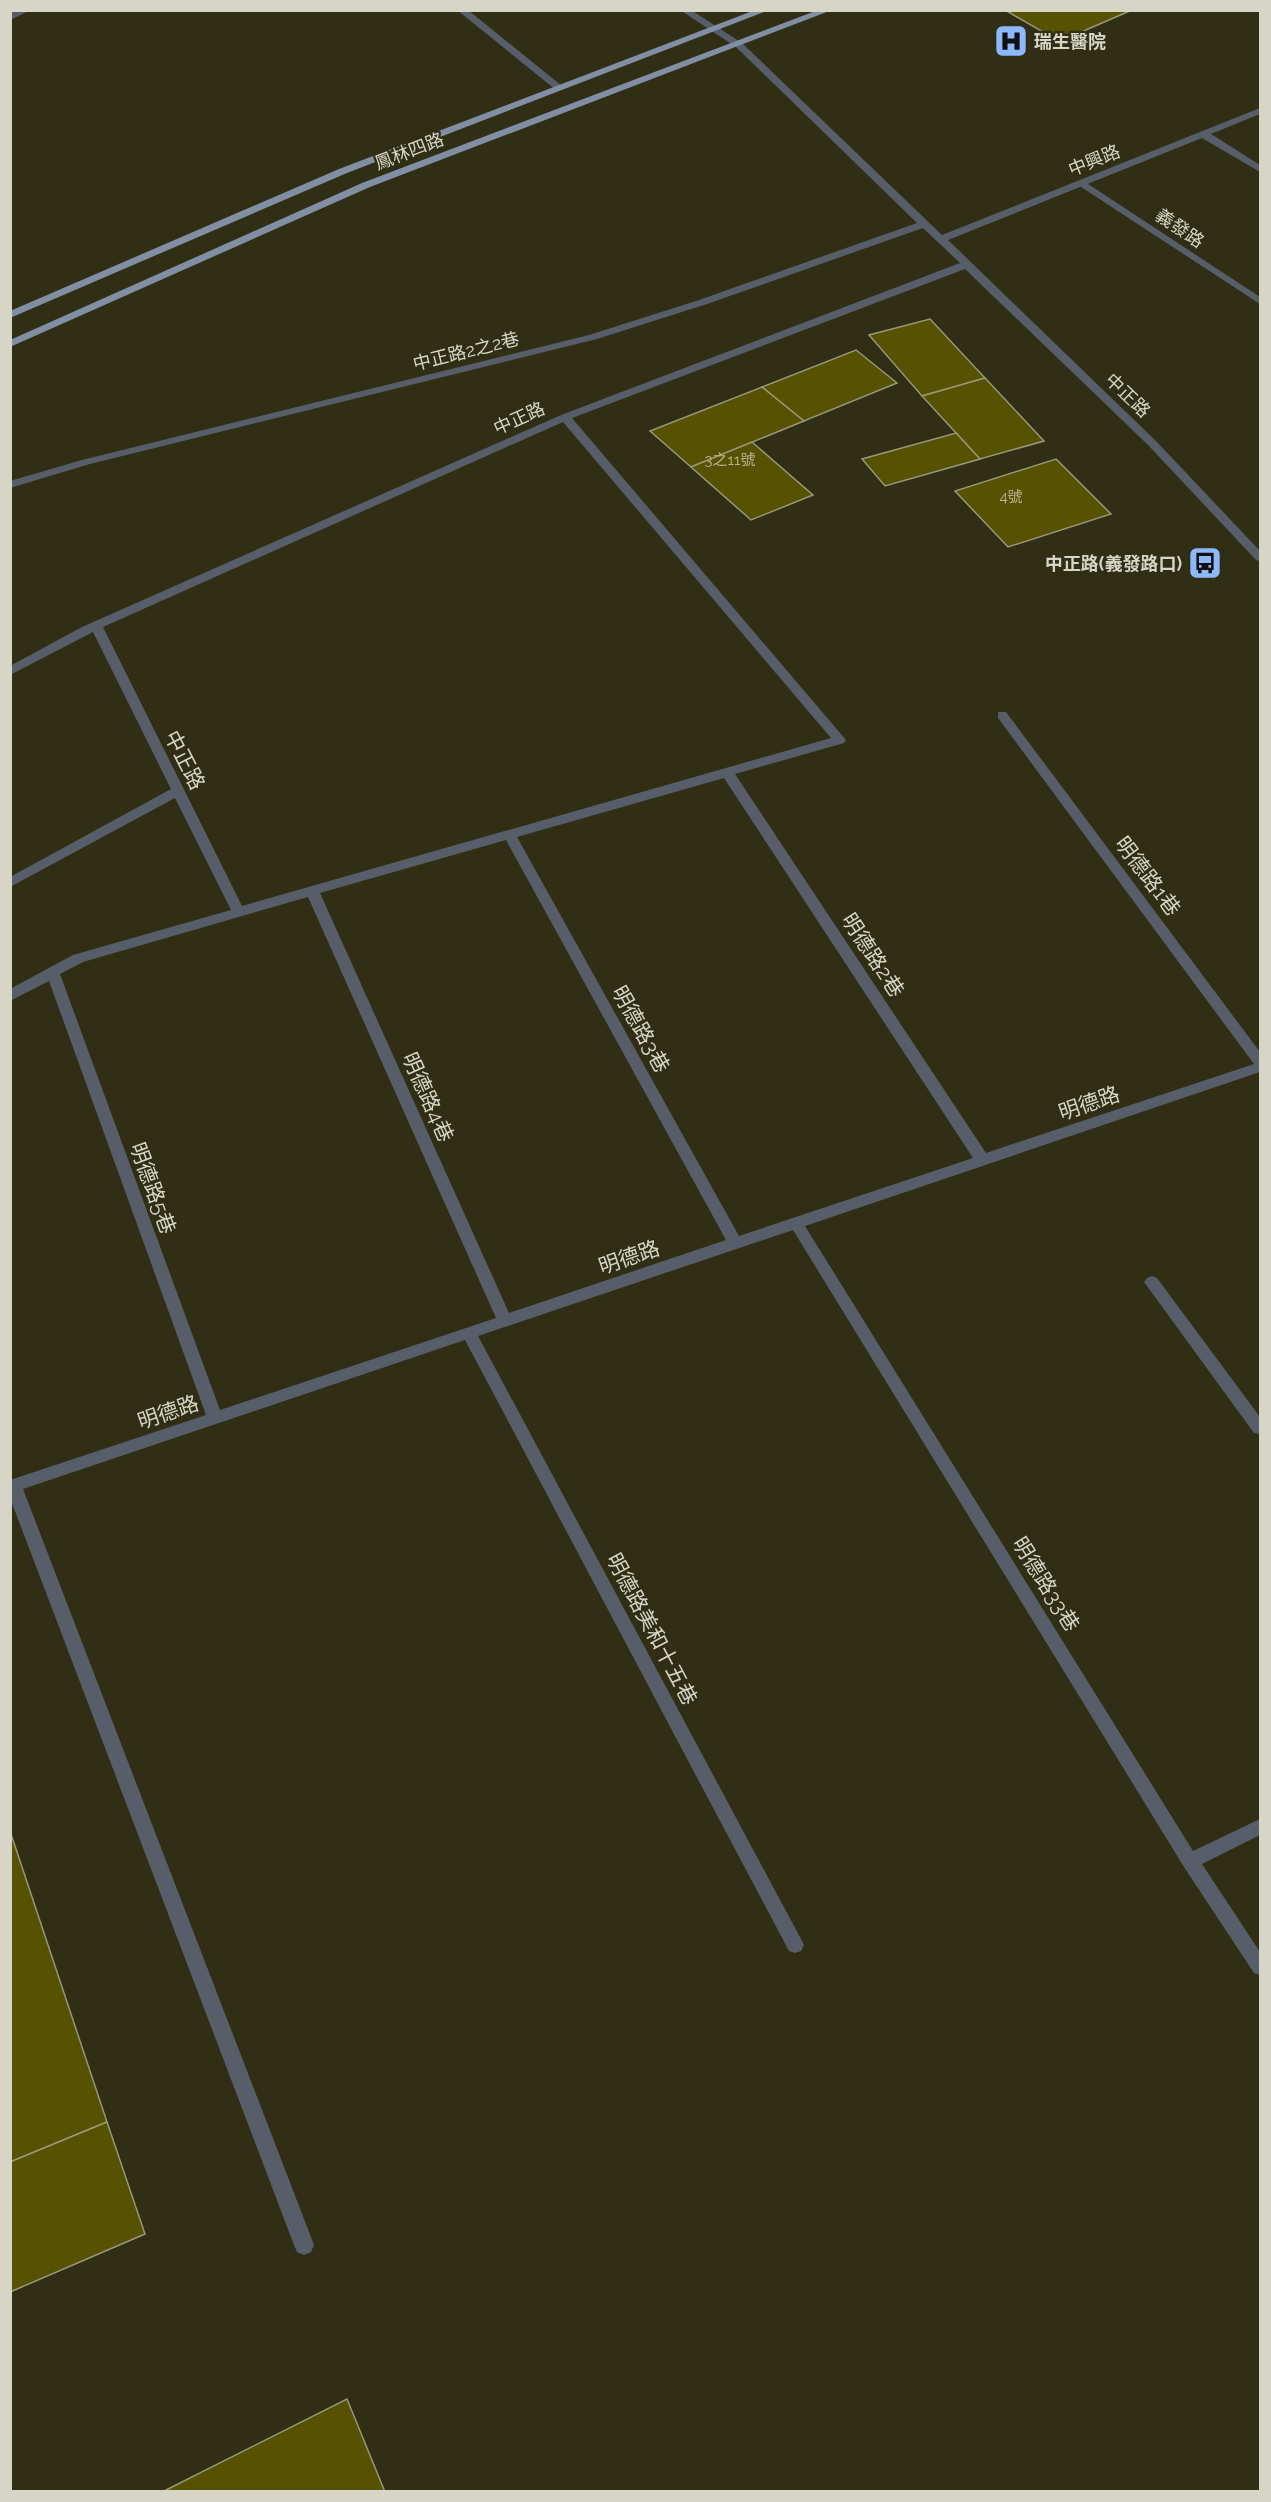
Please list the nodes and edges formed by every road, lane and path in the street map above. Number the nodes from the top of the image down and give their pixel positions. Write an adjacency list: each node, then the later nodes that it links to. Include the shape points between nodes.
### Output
1 (27, 10): 6 (street)
2 (461, 10): 9 (street)
3 (684, 10): 7 (street, 中正路)
4 (765, 10): 7 (main road, 鳳林四路)
5 (828, 10): 8 (main road, 鳳林四路)
6 (10, 17)
7 (715, 30): 8 (street, 中正路); 9 (main road, 鳳林四路)
8 (738, 45): 14 (street, 中正路); 19 (main road, 鳳林四路, via 366,185)
9 (559, 88): 18 (main road, 鳳林四路, via 343,171)
10 (1260, 111): 11 (street, 中興路)
11 (1203, 134): 12 (street); 13 (street, 中興路)
12 (1260, 170)
13 (1082, 183): 15 (street, 中興路); 17 (street, 義發路)
14 (923, 224): 15 (street, 中正路); 21 (street, 中正路2之2巷, via 593,337 86,462)
15 (939, 240): 16 (street, 中正路)
16 (965, 265): 20 (street, 中正路); 22 (street, 中正路, via 1152,443)
17 (1260, 301)
18 (10, 315)
19 (10, 344)
20 (565, 417): 23 (street, 中正路); 26 (street, via 840,740)
21 (10, 485)
22 (1260, 557)
23 (96, 626): 24 (street, 中正路); 27 (street, 中正路)
24 (10, 672)
25 (1002, 715): 34 (street, 明德路1巷)
26 (728, 772): 28 (street); 36 (street, 明德路2巷)
27 (178, 791): 29 (street); 31 (street, 中正路)
28 (509, 834): 30 (street); 38 (street, 明德路3巷)
29 (10, 883)
30 (312, 890): 31 (street); 40 (street, 明德路4巷)
31 (238, 911): 32 (street, via 78,958)
32 (52, 971): 33 (street); 42 (street, 明德路5巷)
33 (10, 996)
34 (1260, 1062)
35 (1260, 1067): 36 (street, 明德路)
36 (983, 1161): 37 (street, 明德路)
37 (796, 1224): 38 (street, 明德路); 46 (street, 明德路33巷)
38 (736, 1244): 40 (street, 明德路)
39 (1152, 1282): 43 (street)
40 (505, 1321): 41 (street, 明德路)
41 (469, 1334): 42 (street, 明德路); 47 (street, 明德路美和十五巷)
42 (214, 1418): 44 (street, 明德路)
43 (1260, 1428)
44 (12, 1487): 49 (street)
45 (1260, 1827): 46 (street)
46 (1190, 1861): 48 (street, 明德路33巷)
47 (795, 1945)
48 (1260, 1967)
49 (304, 2245)

